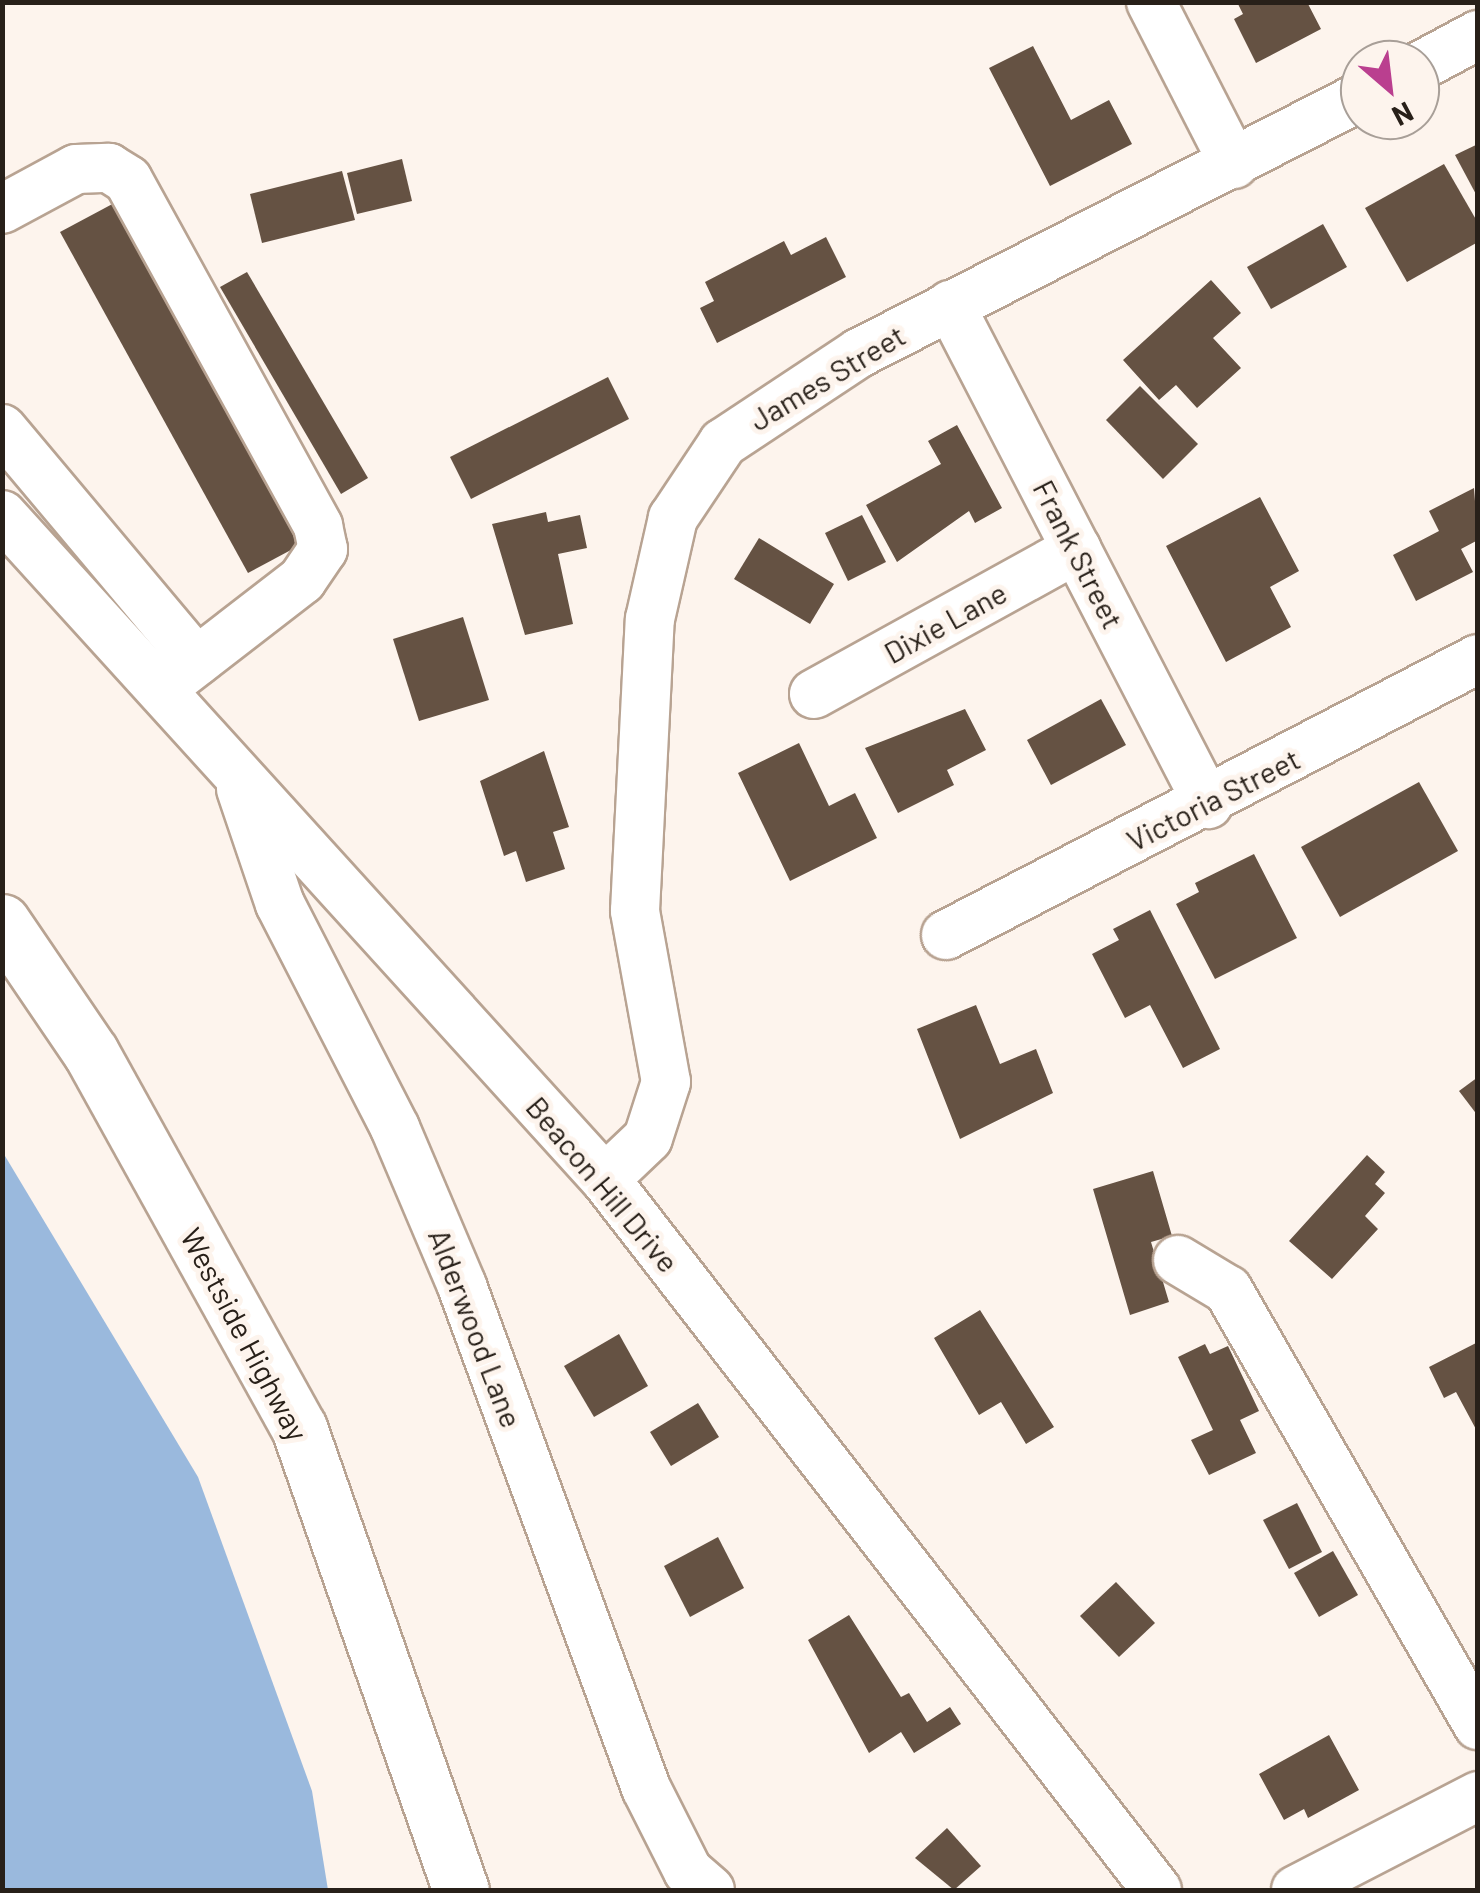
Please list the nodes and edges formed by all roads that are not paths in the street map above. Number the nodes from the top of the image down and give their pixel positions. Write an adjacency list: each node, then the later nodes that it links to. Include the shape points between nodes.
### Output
1 (1151, 2): 5 (street)
2 (1478, 35): 3 (street)
3 (1440, 55)
4 (1340, 108): 5 (street, James Street)
5 (1234, 164): 7 (street, James Street)
6 (2, 210): 12 (street, via 76,170 109,168 128,180 318,526 324,548 302,580)
7 (950, 305): 10 (street, Frank Street); 18 (street, James Street, via 791,392 723,443 673,518 650,619 636,819 635,911 666,1082 648,1138)
8 (2, 429): 12 (street)
9 (2, 515): 12 (street, Beacon Hill Drive)
10 (1077, 550): 13 (street, Dixie Lane); 15 (street, Frank Street)
11 (1478, 658): 15 (street, Victoria Street)
12 (179, 675): 14 (street, Beacon Hill Drive)
13 (814, 694)
14 (233, 766): 18 (street, Beacon Hill Drive); 23 (street, Alderwood Lane, via 280,904 395,1128 462,1286 646,1788 688,1871)
15 (1208, 804): 17 (street, Victoria Street)
16 (2, 922): 22 (main road, Westside Highway, via 91,1052 299,1428)
17 (946, 934)
18 (605, 1179): 24 (street, Beacon Hill Drive)
19 (1178, 1260): 20 (street, via 1228,1290)
20 (1478, 1725)
21 (1478, 1796): 25 (street)
22 (461, 1890)
23 (710, 1890)
24 (1158, 1890)
25 (1296, 1890)

